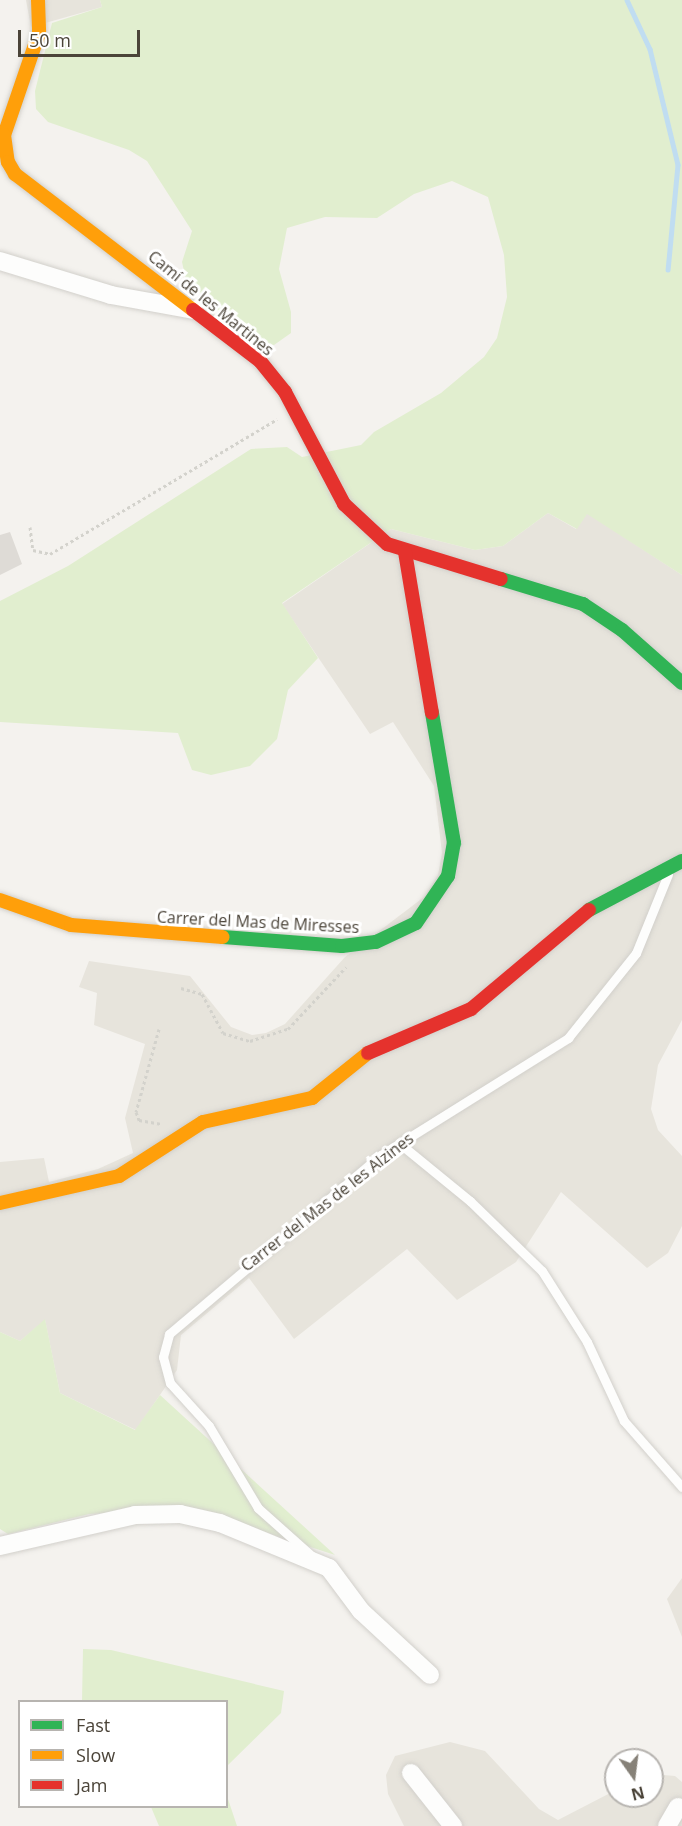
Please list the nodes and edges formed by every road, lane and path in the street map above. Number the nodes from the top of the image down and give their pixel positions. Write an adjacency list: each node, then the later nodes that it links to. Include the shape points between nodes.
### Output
1 (38, 0): 3 (street, Camí de les Martines, via 39,33 4,135 8,162 35,192 100,235)
2 (0, 261): 3 (street, via 111,295)
3 (196, 310): 4 (street, Camí de les Martines, via 276,377)
4 (294, 409): 5 (path, via 50,554 33,550); 6 (street, Camí de les Martines, via 344,504 387,544)
5 (30, 527)
6 (405, 552): 7 (street, Camí de les Martines, via 583,604 622,630); 11 (street, Carrer del Mas de Miresses, via 454,843 448,876 424,914 404,930)
7 (682, 683)
8 (682, 861): 9 (street)
9 (669, 870): 15 (lane, Carrer del Mas de les Alzines, via 660,904 636,953 568,1038); 16 (street, via 590,909 471,1009 365,1054 312,1098 203,1122 119,1176)
10 (0, 900): 11 (street, Carrer del Mas de Miresses, via 43,917 106,929 342,946)
11 (369, 944): 12 (path, via 288,1029 262,1039 223,1033 202,994)
12 (181, 988)
13 (159, 1029): 14 (path, via 136,1112 148,1123)
14 (170, 1124)
15 (399, 1143): 17 (lane, via 470,1201 542,1271 587,1342 624,1421); 19 (lane, Carrer del Mas de les Alzines, via 211,1294 179,1322 164,1345 170,1383 209,1426 258,1508)
16 (0, 1203)
17 (682, 1487)
18 (0, 1546): 19 (street, via 135,1515 180,1514 220,1523)
19 (316, 1562): 20 (street, via 341,1580 361,1611)
20 (430, 1675)
21 (411, 1773): 23 (street)
22 (678, 1807): 24 (street)
23 (453, 1826)
24 (667, 1826)

